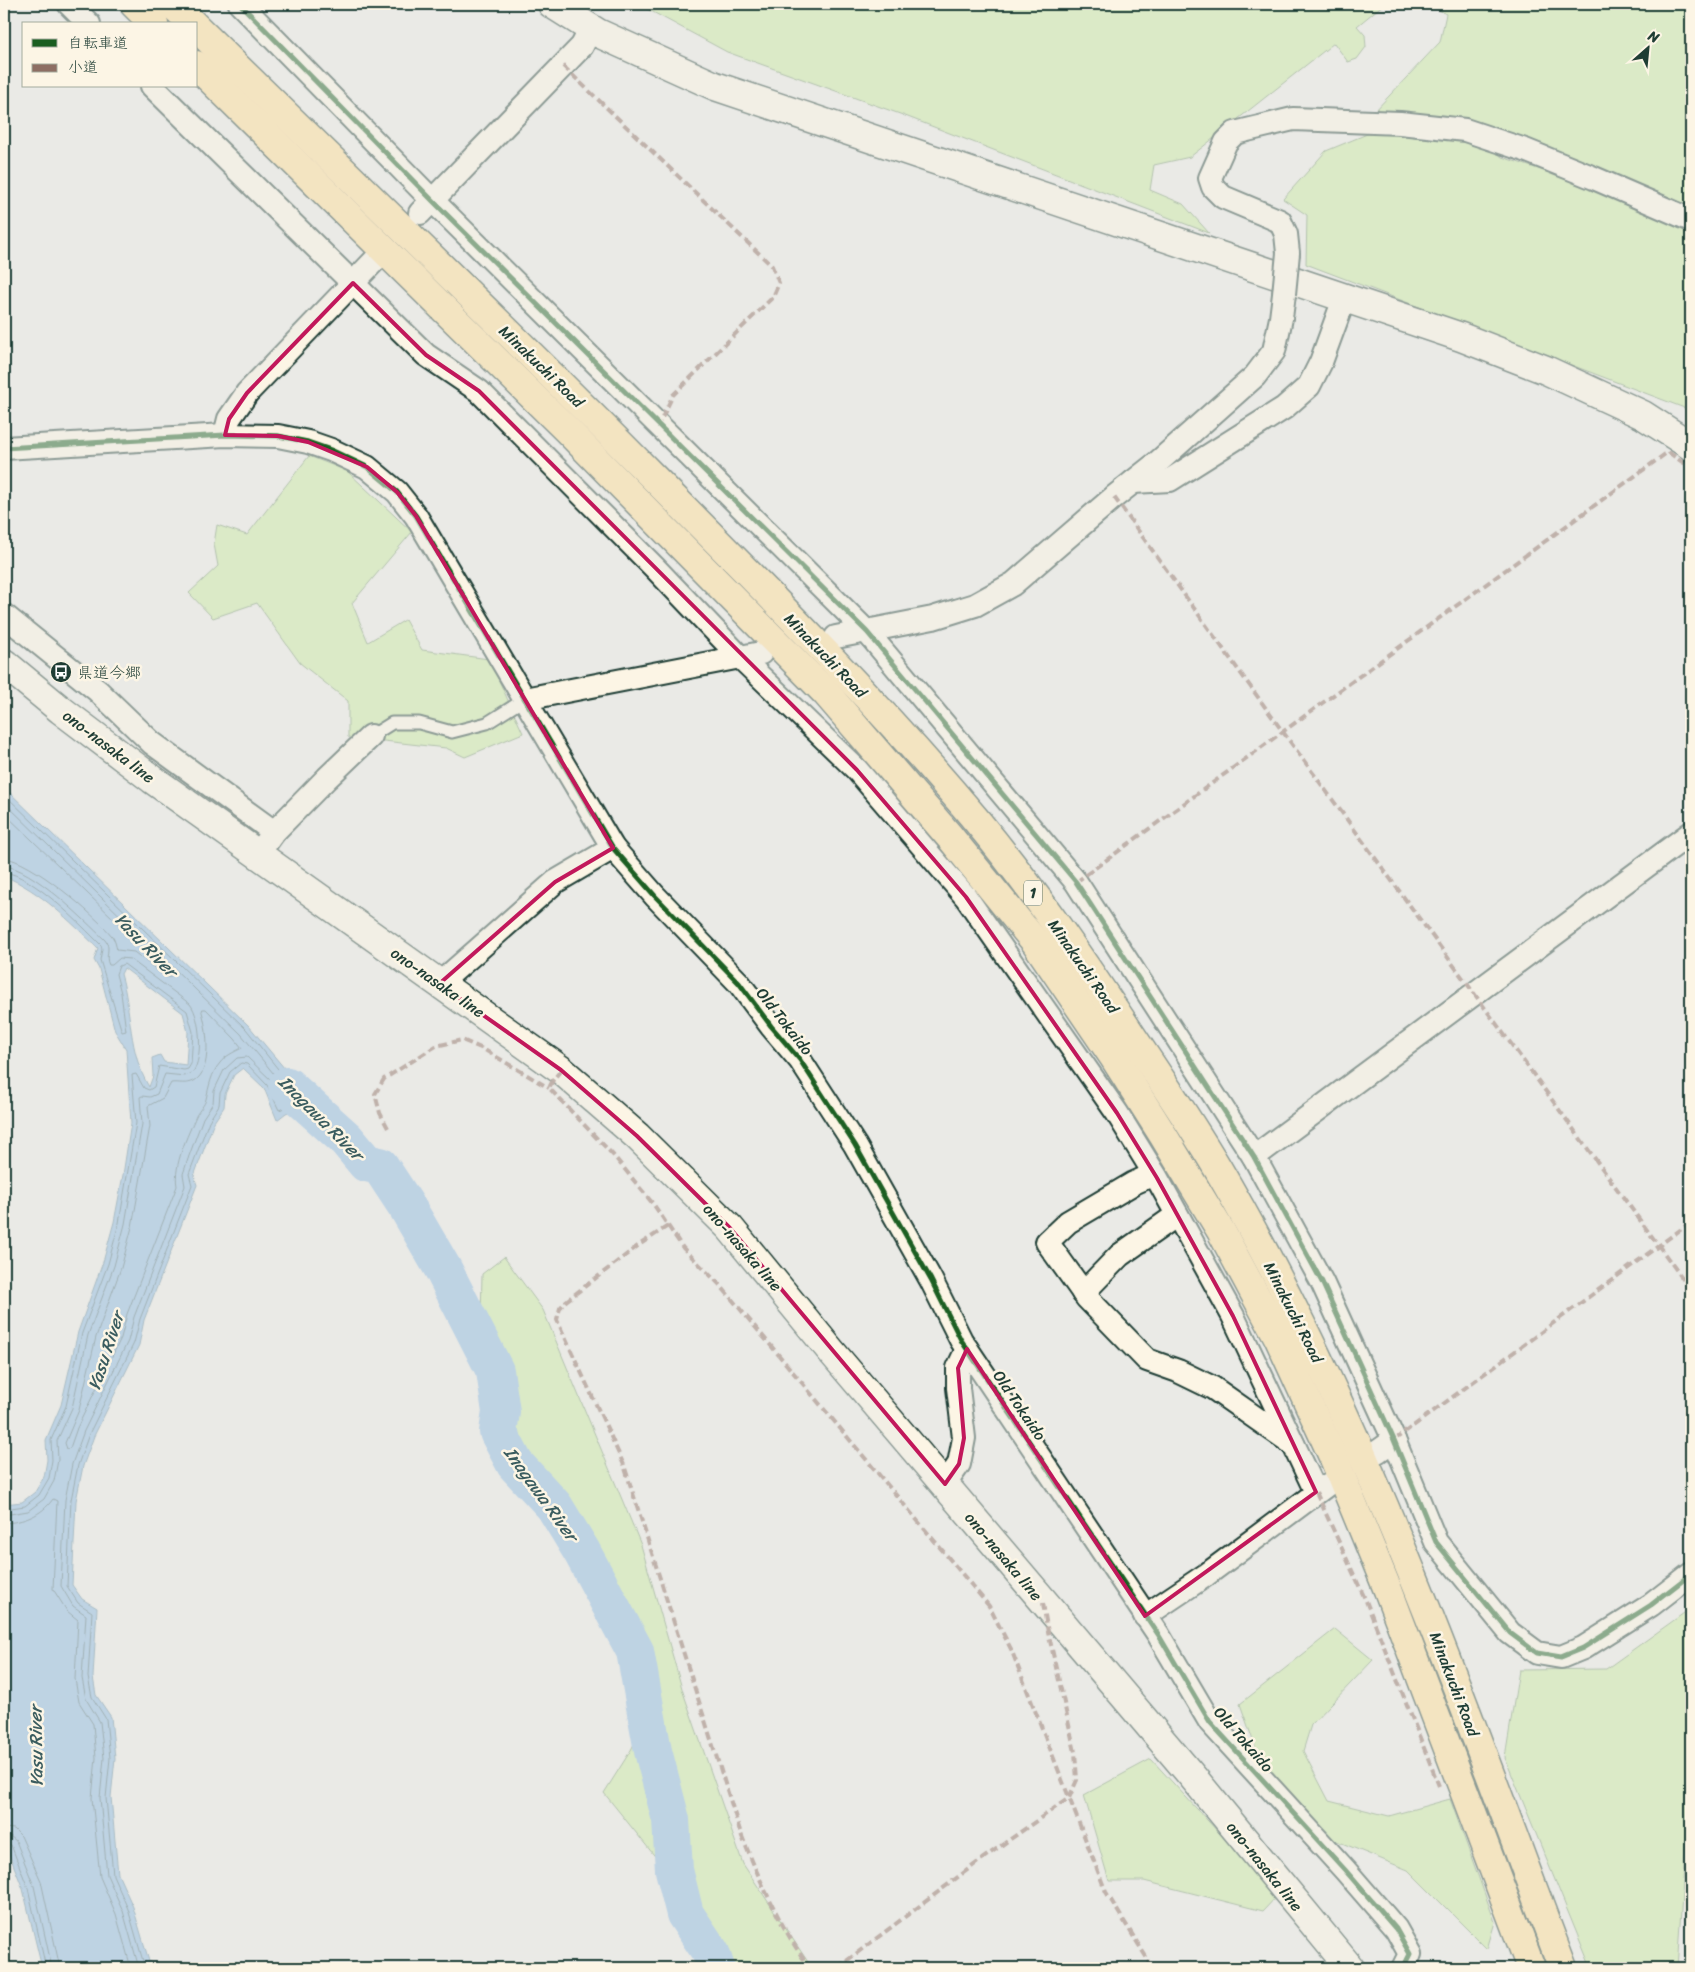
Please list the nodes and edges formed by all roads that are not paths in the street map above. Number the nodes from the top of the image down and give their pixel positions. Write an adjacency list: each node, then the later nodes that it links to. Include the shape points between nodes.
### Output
1 (69, 4): 6 (street)
2 (134, 4): 7 (highway)
3 (172, 4): 8 (highway)
4 (240, 4): 13 (street)
5 (552, 4): 9 (main road)
6 (87, 22)
7 (152, 22)
8 (191, 22)
9 (591, 28): 13 (street, via 582,46); 17 (main road, via 716,86)
10 (198, 29): 46 (highway, Minakuchi Road / 1, via 597,420 888,718 979,824 1090,973 1217,1167 1313,1347 1381,1500 1446,1659)
11 (198, 67): 45 (highway, Minakuchi Road / 1, via 566,430 826,694 950,837 1036,943 1168,1143 1221,1231 1278,1337 1388,1590)
12 (154, 88): 16 (street)
13 (426, 207): 23 (street)
14 (1691, 220): 21 (street, bridge, via 1525,150 1465,130 1400,123 1293,119 1235,133 1226,142 1210,178 1213,187 1223,197 1280,221 1286,234 1288,253 1284,294 1274,351 1255,376)
15 (377, 258): 16 (street)
16 (353, 283): 18 (street, via 247,393 229,419); 25 (street, via 426,355 479,391 655,568)
17 (1344, 299): 19 (main road, via 1461,337 1546,370 1643,416); 21 (street, via 1309,386 1284,408 1170,480)
18 (225, 435): 20 (street, Old Tokaido); 27 (street, Old Tokaido, via 278,436 308,442 367,467 397,492 416,516)
19 (1691, 446)
20 (4, 448)
21 (1133, 482): 23 (street, via 1014,584 975,605)
22 (4, 614): 29 (street, via 98,691 152,743)
23 (867, 632): 24 (street); 34 (street, via 1076,882)
24 (836, 637)
25 (750, 655): 27 (street); 35 (street, via 857,770 966,897 1117,1113)
26 (4, 663): 32 (main road, ono-nasaka line, via 60,710)
27 (525, 699): 28 (lane, via 487,723 452,732 419,724 392,723); 31 (street, Old Tokaido)
28 (371, 736): 29 (street)
29 (274, 832): 32 (street)
30 (1691, 833): 34 (street)
31 (613, 848): 33 (street, via 555,882); 38 (street, Old Tokaido, via 739,983 800,1060 855,1145)
32 (258, 854): 33 (main road, ono-nasaka line)
33 (439, 984): 40 (main road, ono-nasaka line, via 561,1070 644,1142 730,1228)
34 (1254, 1157): 41 (street, via 1322,1282 1385,1446 1436,1542 1510,1633 1538,1653 1562,1657 1583,1648 1651,1605)
35 (1154, 1174): 36 (street); 37 (street, via 1068,1222 1047,1242)
36 (1177, 1215): 37 (street, via 1120,1255); 39 (street, via 1233,1316)
37 (1083, 1293): 39 (street, via 1146,1360 1214,1388)
38 (967, 1349): 40 (street, via 958,1368 964,1438 959,1464); 42 (street, Old Tokaido)
39 (1294, 1444): 42 (street, via 1321,1488)
40 (945, 1484): 43 (main road, ono-nasaka line)
41 (1691, 1574)
42 (1146, 1616): 44 (street, Old Tokaido, via 1210,1722 1396,1929 1410,1954)
43 (1350, 1968)
44 (1402, 1968)
45 (1531, 1968)
46 (1562, 1968)

